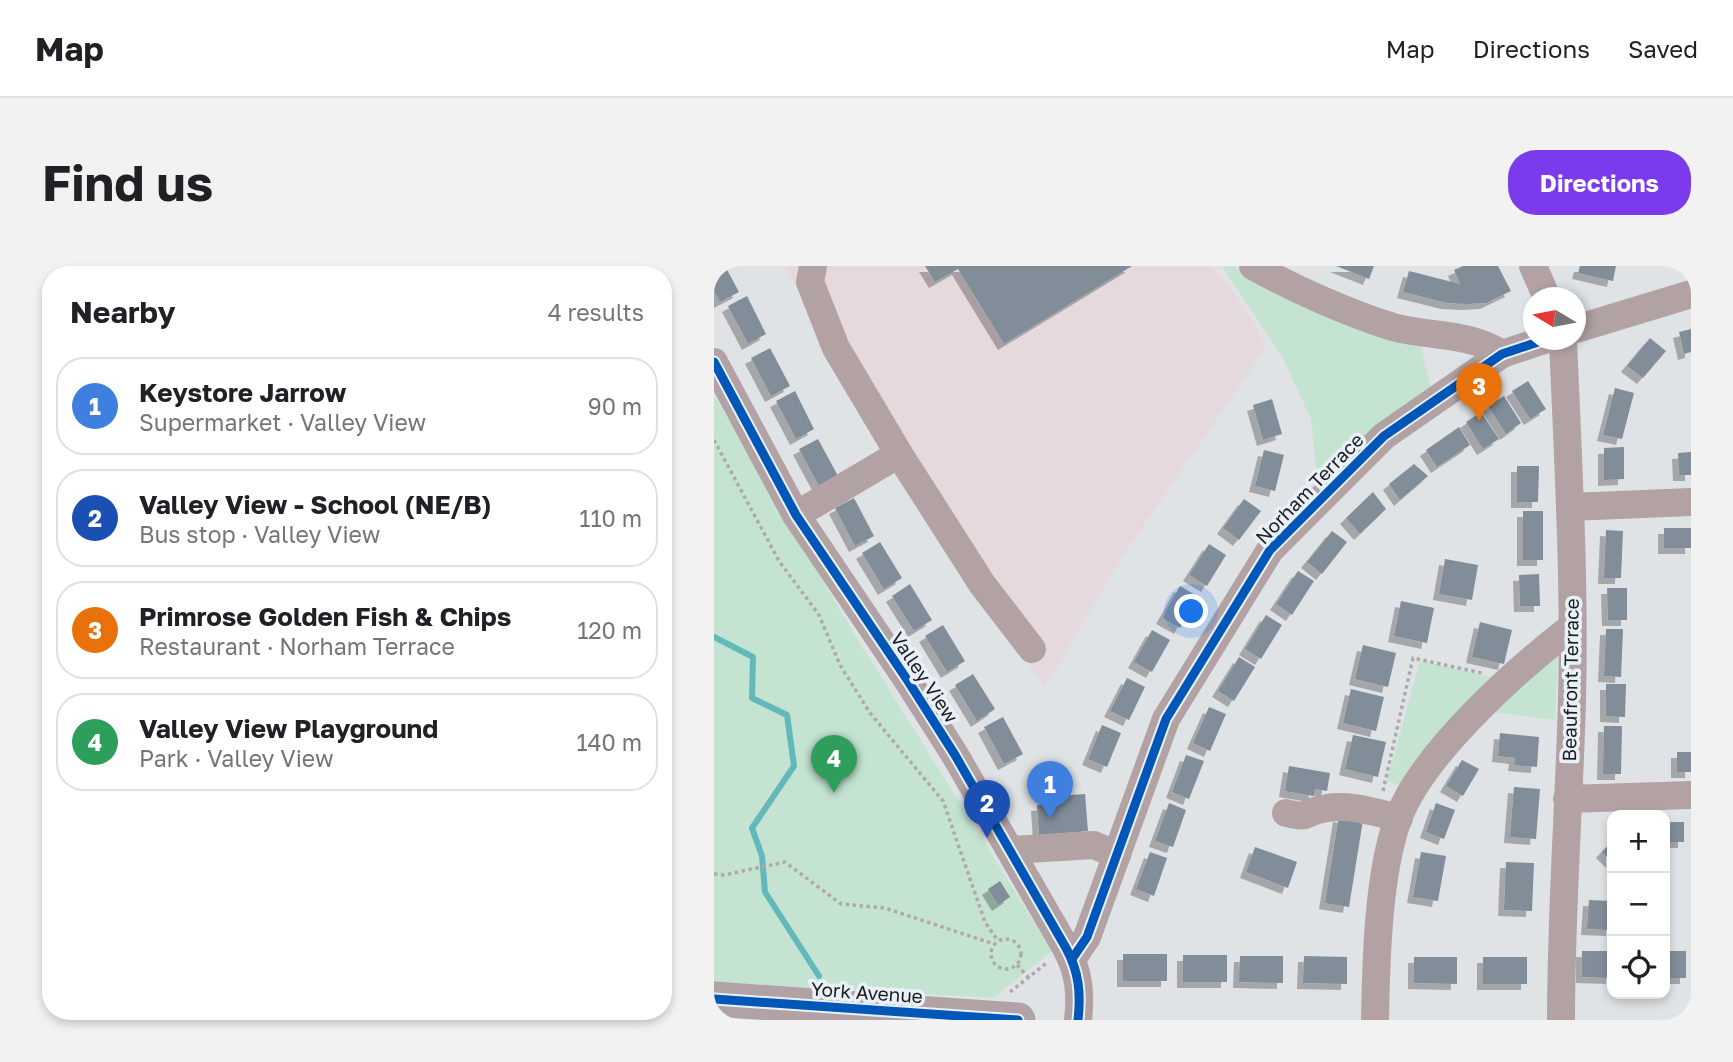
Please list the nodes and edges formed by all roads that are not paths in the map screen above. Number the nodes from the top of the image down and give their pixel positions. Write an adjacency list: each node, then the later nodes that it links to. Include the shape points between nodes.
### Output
1 (813, 266): 11 (street, via 810,282 836,348)
2 (1253, 266): 9 (street, via 1379,322 1417,333 1469,339)
3 (1533, 266): 4 (street)
4 (1542, 287)
5 (1691, 294): 6 (street)
6 (1586, 326)
7 (1523, 347): 9 (street, Norham Terrace)
8 (1563, 350): 13 (street, Beaufront Terrace)
9 (1502, 354): 22 (street, Norham Terrace, via 1384,436 1270,550 1166,719)
10 (714, 362): 14 (street, Valley View)
11 (899, 454): 14 (street); 16 (street, via 982,584)
12 (1691, 502): 13 (street)
13 (1570, 507): 15 (street, Beaufront Terrace)
14 (796, 515): 21 (street, Valley View, via 908,681)
15 (1572, 627): 18 (street, Beaufront Terrace); 20 (street, via 1452,738)
16 (1032, 649)
17 (1691, 795): 18 (street)
18 (1567, 799): 28 (street, Beaufront Terrace)
19 (1286, 813): 20 (street, via 1305,817 1322,809 1353,807)
20 (1388, 815): 27 (street)
21 (1011, 850): 22 (street, via 1094,845); 23 (street, Valley View)
22 (1116, 855): 23 (street, Norham Terrace, via 1087,937)
23 (1069, 953): 26 (street, Valley View, via 1080,985)
24 (714, 999): 25 (main road, York Avenue)
25 (1007, 1019)
26 (1078, 1020)
27 (1374, 1020)
28 (1561, 1020)

